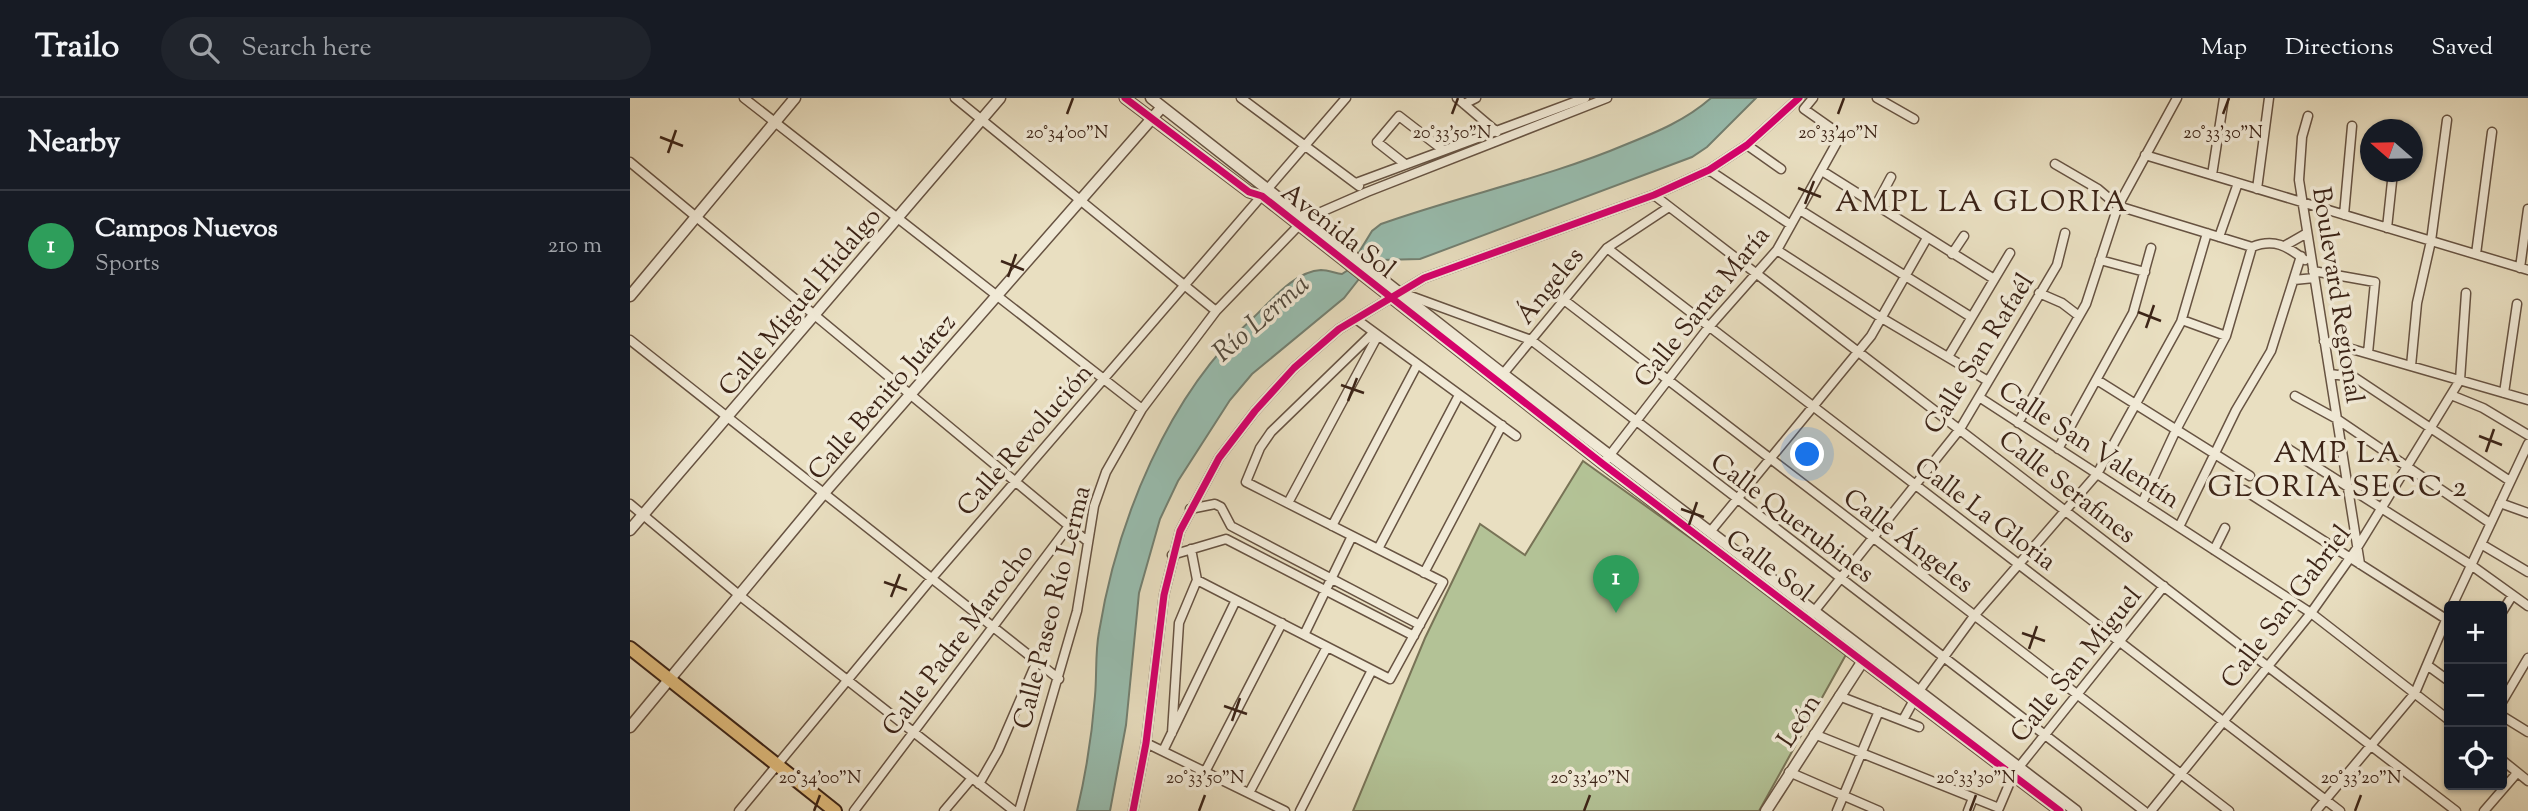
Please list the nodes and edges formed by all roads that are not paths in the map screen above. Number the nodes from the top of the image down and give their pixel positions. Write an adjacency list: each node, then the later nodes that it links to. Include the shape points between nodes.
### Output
1 (744, 98): 26 (street)
2 (795, 98): 26 (street)
3 (956, 98): 22 (street)
4 (1000, 98): 22 (street, Calle Miguel Hidalgo)
5 (1125, 98): 23 (street)
6 (1151, 98): 20 (street)
7 (1170, 98): 20 (street, Calle Benito Juárez)
8 (1241, 98): 31 (street)
9 (1346, 98): 31 (street, Calle Revolución)
10 (1476, 98): 19 (street)
11 (1585, 98): 28 (street)
12 (1607, 98): 57 (street, Calle Paseo Río Lerma)
13 (1798, 98): 30 (street)
14 (1813, 98): 39 (street, Calle Santa María, via 1804,109 1841,135)
15 (1877, 98): 24 (street)
16 (2177, 98): 33 (street)
17 (2224, 98): 40 (street)
18 (2269, 98): 44 (street)
19 (1460, 101): 28 (street)
20 (1162, 107): 23 (street, Calle Benito Juárez); 45 (street)
21 (2308, 116): 48 (street, Boulevard Regional, via 2299,159)
22 (982, 119): 47 (street); 56 (street, Calle Miguel Hidalgo)
23 (1151, 119): 45 (street, via 1249,192); 47 (street, Calle Benito Juárez)
24 (1914, 119)
25 (2446, 120): 66 (street)
26 (775, 122): 55 (street); 56 (street)
27 (2352, 126): 54 (street)
28 (1497, 132): 32 (street)
29 (2492, 132): 74 (street)
30 (1747, 145): 37 (street); 38 (street)
31 (1305, 146): 35 (street, via 1358,185); 45 (street, Calle Revolución)
32 (1443, 150): 35 (street); 35 (street, via 1399,116 1377,142)
33 (2145, 155): 40 (street); 50 (street)
34 (630, 162): 55 (street)
35 (1405, 164)
36 (2055, 164): 50 (street)
37 (1781, 169)
38 (1709, 170): 46 (street); 58 (street)
39 (1822, 171): 49 (street); 53 (street, Calle Santa María)
40 (2212, 175): 43 (street)
41 (1891, 177): 49 (street)
42 (2392, 182): 59 (street)
43 (2238, 183): 44 (street); 64 (street)
44 (2257, 188): 48 (street)
45 (1265, 193): 57 (street, Avenida Sol); 84 (street, Calle Revolución)
46 (1654, 195): 51 (street, Calle Serafines); 85 (street)
47 (1081, 200): 84 (street); 89 (street, Calle Benito Juárez)
48 (2302, 202): 54 (street); 62 (street, Boulevard Regional)
49 (1875, 206): 65 (street)
50 (2118, 206): 61 (street); 76 (street)
51 (1669, 207): 69 (street, Ángeles); 80 (street, Calle Serafines)
52 (2528, 209): 77 (street)
53 (1800, 210): 58 (street, Calle Santa María); 81 (street)
54 (2344, 215): 59 (street)
55 (696, 217): 88 (street); 93 (street)
56 (897, 218): 89 (street); 93 (street, Calle Miguel Hidalgo)
57 (1302, 222): 85 (street, Avenida Sol); 92 (street, Calle Paseo Río Lerma)
58 (1791, 225): 71 (street, Calle Santa María)
59 (2387, 228): 66 (street)
60 (2065, 233): 86 (street, Calle San Rafaél, via 2057,265)
61 (2207, 233): 64 (street); 98 (street)
62 (2307, 233): 67 (street); 78 (street, Boulevard Regional)
63 (1964, 236): 73 (street)
64 (2219, 237): 68 (street)
65 (1927, 238): 73 (street); 81 (street)
66 (2431, 241): 74 (street); 109 (street, via 2417,303)
67 (2286, 245): 68 (street); 75 (street)
68 (2252, 247): 101 (street)
69 (1607, 248): 90 (street, Ángeles); 99 (street, Calle La Gloria)
70 (2151, 248): 79 (street)
71 (1777, 250): 80 (street, Calle Santa María); 95 (street)
72 (2010, 253): 82 (street)
73 (1952, 254): 82 (street)
74 (2476, 254): 77 (street)
75 (2301, 256): 78 (street); 83 (street)
76 (2100, 260): 79 (street); 94 (street)
77 (2524, 269)
78 (2313, 271): 83 (street); 104 (street, Boulevard Regional); 106 (street, via 2375,282)
79 (2145, 272): 114 (street, via 2133,313)
80 (1757, 273): 99 (street, Calle Santa María); 105 (street, Calle Serafines)
81 (1905, 275): 95 (street); 96 (street)
82 (1994, 279): 96 (street)
83 (2294, 280): 140 (street, via 2271,351)
84 (1185, 285): 92 (street); 112 (street, Calle Revolución)
85 (1391, 292): 97 (street); 103 (street, Calle Querubines); 110 (street, Calle Sol); 141 (street, Calle Sol)
86 (2039, 293): 94 (street); 116 (street, Calle San Rafaél)
87 (2466, 293): 115 (street)
88 (630, 296)
89 (996, 296): 112 (street); 118 (street, Calle Benito Juárez)
90 (1564, 300): 103 (street, Ángeles); 113 (street, Calle Ángeles)
91 (2517, 304): 117 (street)
92 (1216, 311): 126 (street, Calle Paseo Río Lerma)
93 (814, 315): 118 (street); 127 (street, Calle Miguel Hidalgo)
94 (2079, 316): 130 (street)
95 (1880, 317): 105 (street); 107 (street)
96 (1971, 317): 107 (street)
97 (1356, 318): 100 (street); 159 (street, via 1294,368 1255,411 1219,458)
98 (2182, 320): 101 (street); 124 (street)
99 (1708, 328): 113 (street, Calle Santa María); 125 (street, Calle La Gloria)
100 (1375, 335): 108 (street); 154 (street); 154 (street, via 1260,447 1246,482)
101 (2226, 335): 134 (street)
102 (630, 340): 127 (street)
103 (1531, 340): 110 (street, Ángeles); 129 (street, Calle Querubines)
104 (2324, 341): 106 (street); 111 (street, Boulevard Regional)
105 (1857, 351): 125 (street); 133 (street, Calle Serafines)
106 (2368, 353): 109 (street)
107 (1948, 357): 116 (street)
108 (1417, 365): 119 (street); 166 (street)
109 (2411, 366): 115 (street)
110 (1503, 374): 141 (street, Calle Sol)
111 (2330, 374): 128 (street, Boulevard Regional); 132 (street, via 2354,377)
112 (1103, 380): 126 (street); 148 (street, Calle Revolución)
113 (1668, 380): 129 (street, Calle Santa María); 142 (street, Calle Ángeles)
114 (2097, 380): 124 (street); 139 (street)
115 (2460, 380): 117 (street); 120 (street, Calle San Gabriel)
116 (1988, 381): 122 (street, Calle San Rafaél)
117 (2504, 393): 123 (street)
118 (910, 395): 148 (street); 152 (street, Calle Benito Juárez)
119 (1459, 395): 131 (street); 178 (street)
120 (2451, 395): 132 (street, Calle San Gabriel); 135 (street)
121 (2295, 396): 128 (street)
122 (1979, 397): 130 (street, Calle San Valentín); 133 (street, Calle San Rafaél)
123 (2528, 400)
124 (2137, 405): 134 (street); 145 (street)
125 (1812, 406): 142 (street); 149 (street, Calle La Gloria)
126 (1142, 409): 174 (street, Calle Paseo Río Lerma, via 1106,471)
127 (728, 417): 152 (street); 162 (street, Calle Miguel Hidalgo)
128 (2337, 419): 144 (street); 150 (street, Boulevard Regional)
129 (1635, 422): 141 (street, Calle Santa María); 153 (street, Calle Querubines)
130 (2018, 423): 139 (street, Calle San Valentín)
131 (1502, 425): 136 (street); 186 (street)
132 (2431, 428): 144 (street, Calle San Gabriel); 147 (street)
133 (1960, 429): 149 (street, Calle San Rafaél); 160 (street, Calle Serafines)
134 (2176, 430): 140 (street); 155 (street)
135 (2528, 435)
136 (1517, 436)
137 (2528, 444): 143 (street)
138 (2285, 447): 150 (street)
139 (2058, 449): 145 (street, Calle San Valentín)
140 (2215, 454): 146 (street); 167 (street)
141 (1606, 460): 170 (street, Calle Sol); 201 (street, Calle Sol)
142 (1769, 460): 153 (street); 172 (street, Calle Ángeles)
143 (2524, 463): 147 (street)
144 (2407, 467): 158 (street, Calle San Gabriel); 163 (street)
145 (2097, 474): 155 (street, Calle San Valentín); 160 (street)
146 (2250, 476)
147 (2510, 481): 156 (street)
148 (1015, 482): 164 (street); 187 (street, Calle Revolución)
149 (1914, 485): 172 (street, Calle San Rafaél); 182 (street, Calle La Gloria)
150 (2347, 485): 158 (street); 176 (street, Boulevard Regional)
151 (2244, 490): 181 (street)
152 (824, 494): 187 (street); 193 (street, Calle Benito Juárez)
153 (1736, 500): 170 (street); 189 (street, Calle Querubines)
154 (1288, 503): 166 (street)
155 (2142, 503): 167 (street, Calle San Valentín)
156 (2500, 503): 161 (street); 163 (street)
157 (630, 504): 162 (street)
158 (2381, 508): 176 (street, Calle San Gabriel); 184 (street)
159 (1189, 509): 165 (street, via 1215,504); 180 (street)
160 (2064, 510): 182 (street); 191 (street, Calle Serafines)
161 (2528, 513)
162 (644, 515): 169 (street, Calle Miguel Hidalgo); 193 (street)
163 (2490, 523): 175 (street)
164 (1069, 526): 174 (street); 206 (street, Calle Padre Marocho)
165 (1231, 526): 173 (street); 188 (street)
166 (1332, 526): 171 (street)
167 (2179, 527): 179 (street, Calle San Valentín)
168 (2225, 528): 179 (street)
169 (630, 530)
170 (1710, 532): 201 (street, Calle Sol)
171 (1352, 536): 178 (street); 188 (street)
172 (1872, 538): 189 (street, Calle San Rafaél); 202 (street, Calle Ángeles)
173 (1226, 539): 177 (street); 192 (street)
174 (1087, 541): 220 (street, Calle Paseo Río Lerma, via 1077,611)
175 (2480, 544): 184 (street); 185 (street)
176 (2357, 548): 181 (street, Calle San Gabriel); 183 (street, Boulevard Regional)
177 (1191, 549): 180 (street); 190 (street)
178 (1378, 549): 186 (street)
179 (2214, 550): 199 (street, Calle San Valentín)
180 (1172, 555): 240 (street)
181 (2350, 558): 183 (street); 199 (street, Calle San Gabriel)
182 (2017, 564): 202 (street); 209 (street, Calle La Gloria)
183 (2360, 564): 200 (street)
184 (2471, 565): 194 (street); 196 (street)
185 (2528, 572)
186 (1424, 573): 204 (street, via 1443,582)
187 (932, 578): 206 (street); 222 (street, Calle Revolución)
188 (1331, 579): 192 (street); 204 (street)
189 (1839, 579): 201 (street, Calle San Rafaél); 213 (street, Calle Querubines)
190 (1198, 580): 195 (street); 237 (street, via 1179,623)
191 (2164, 586): 209 (street, Calle San Miguel); 217 (street, Calle Serafines)
192 (1326, 590): 207 (street); 208 (street)
193 (739, 595): 221 (street, Calle Benito Juárez); 222 (street)
194 (2512, 596): 197 (street); 198 (street)
195 (1236, 600): 203 (street); 237 (street)
196 (2454, 601)
197 (2507, 604)
198 (2528, 606)
199 (2311, 613): 217 (street, Calle San Gabriel); 223 (street, Calle San Valentín)
200 (2444, 614)
201 (1811, 615): 212 (street, Calle Sol)
202 (1974, 616): 213 (street); 226 (street, Calle Ángeles)
203 (1282, 624): 207 (street); 247 (street)
204 (1420, 625): 208 (street)
205 (2444, 625): 216 (street)
206 (992, 626): 215 (street); 235 (street, Calle Padre Marocho)
207 (1304, 635): 210 (street)
208 (1414, 636): 218 (street, via 1390,679)
209 (2119, 642): 226 (street, Calle San Miguel); 232 (street, Calle La Gloria)
210 (1327, 647): 218 (street); 253 (street)
211 (630, 648): 221 (main road)
212 (1865, 657): 225 (street, Calle Sol); 227 (street, León)
213 (1943, 658): 225 (street); 239 (street, Calle Querubines)
214 (2528, 658): 224 (street)
215 (1037, 661): 220 (street); 251 (street, via 998,751)
216 (2427, 665): 219 (street); 223 (street)
217 (2267, 666): 232 (street, Calle San Gabriel); 241 (street, Calle Serafines)
218 (1372, 670): 265 (street)
219 (2444, 677)
220 (1059, 679): 262 (street, Calle Paseo Río Lerma)
221 (670, 680): 233 (street, Calle Benito Juárez); 244 (main road)
222 (847, 680): 235 (street); 244 (street, Calle Revolución)
223 (2415, 693): 229 (street, Calle San Valentín); 241 (street)
224 (2507, 694)
225 (1916, 695): 231 (street); 246 (street, Calle Sol)
226 (2077, 695): 239 (street, Calle San Miguel); 250 (street, Calle Ángeles)
227 (1839, 696): 228 (street); 238 (street, León)
228 (1879, 711): 231 (street); 243 (street)
229 (2444, 716)
230 (2507, 719): 236 (street)
231 (1903, 720): 234 (street)
232 (2223, 721): 250 (street, Calle San Gabriel); 256 (street, Calle La Gloria)
233 (630, 727)
234 (1919, 727)
235 (912, 731): 251 (street); 259 (street, Calle Padre Marocho)
236 (2528, 732)
237 (1171, 733): 242 (street)
238 (1814, 734): 243 (street); 248 (street, León)
239 (2045, 735): 246 (street, Calle San Miguel); 272 (street, Calle Querubines)
240 (1146, 743): 242 (street); 263 (street)
241 (2370, 746): 256 (street); 277 (street, Calle Serafines)
242 (1163, 751): 247 (street)
243 (1861, 754): 254 (street); 255 (street)
244 (776, 764): 257 (street, Calle Revolución); 258 (main road)
245 (2507, 764): 249 (street)
246 (2016, 771): 255 (street, Calle San Miguel, via 1999,808); 270 (street, Calle Sol); 271 (street, Calle Sol)
247 (1205, 772): 253 (street)
248 (1789, 772): 254 (street); 266 (street, León)
249 (2517, 773): 252 (street); 278 (street)
250 (2180, 774): 273 (street, Calle San Gabriel); 274 (street, Calle Ángeles)
251 (976, 781): 260 (street); 261 (street)
252 (2528, 781)
253 (1249, 793): 264 (street)
254 (1844, 796): 267 (street); 268 (street)
255 (1973, 798): 269 (street)
256 (2325, 800): 275 (street); 276 (street, Calle La Gloria)
257 (738, 811)
258 (835, 811)
259 (854, 811)
260 (944, 811)
261 (1014, 811)
262 (1019, 811)
263 (1133, 811)
264 (1285, 811)
265 (1300, 811)
266 (1766, 811)
267 (1837, 811)
268 (1879, 811)
269 (1968, 811)
270 (2060, 811)
271 (2076, 811)
272 (2144, 811)
273 (2151, 811)
274 (2229, 811)
275 (2316, 811)
276 (2340, 811)
277 (2456, 811)
278 (2484, 811)

